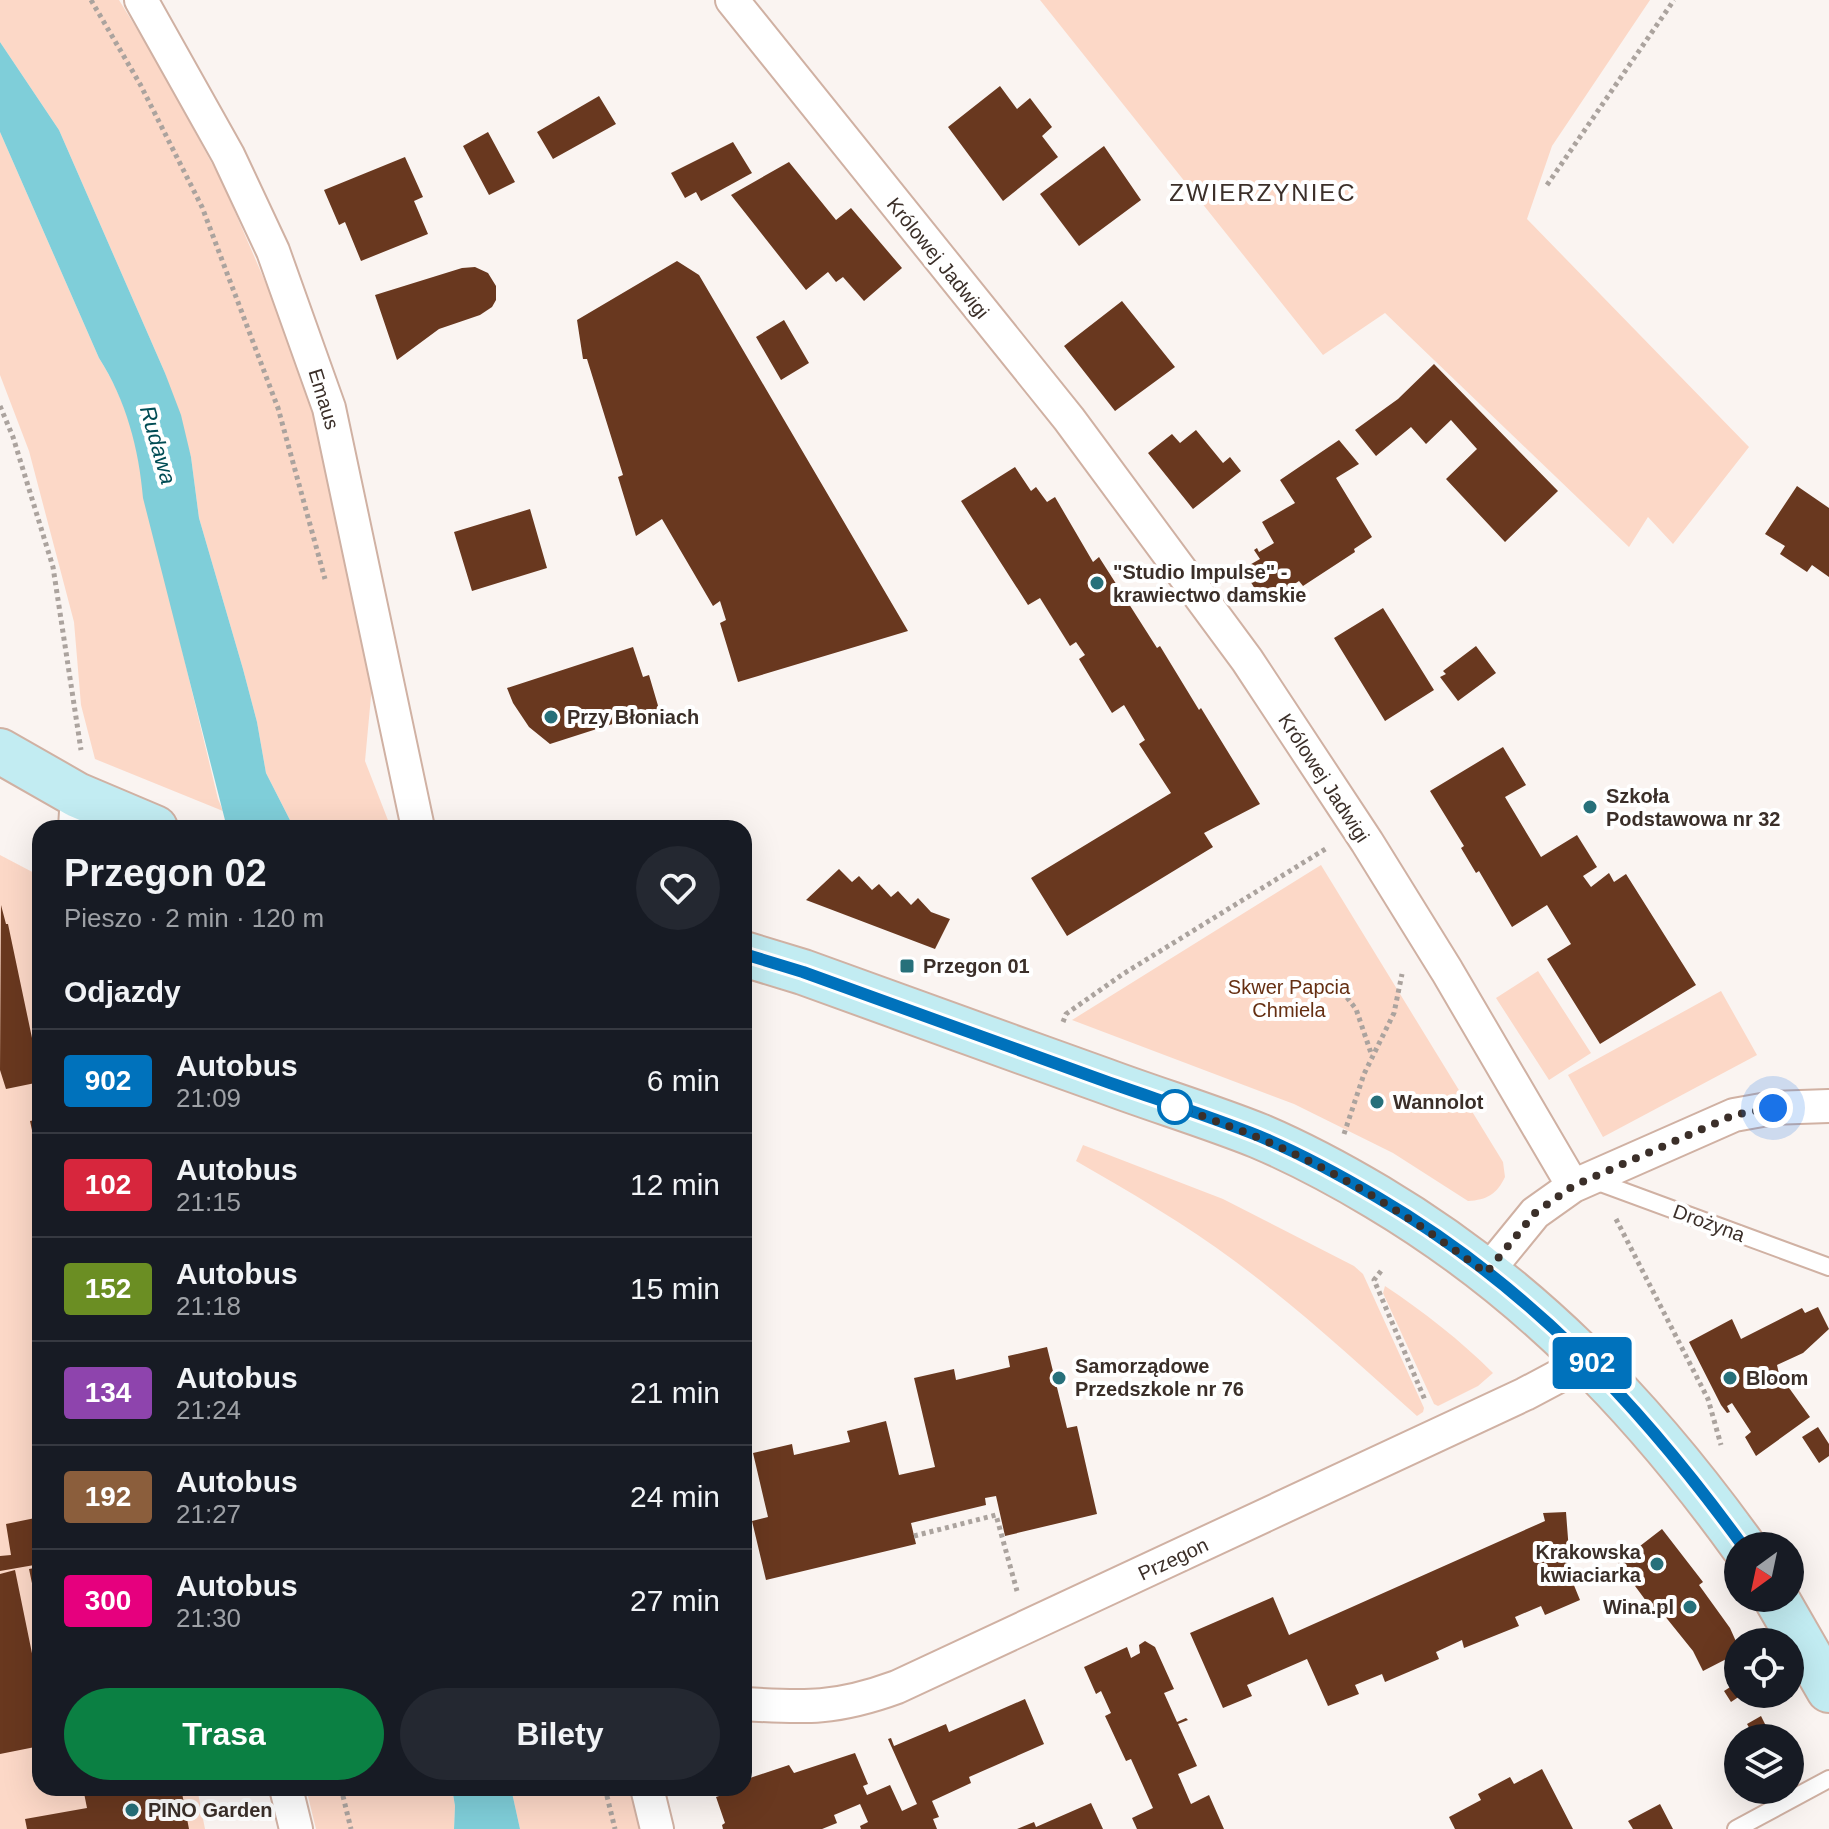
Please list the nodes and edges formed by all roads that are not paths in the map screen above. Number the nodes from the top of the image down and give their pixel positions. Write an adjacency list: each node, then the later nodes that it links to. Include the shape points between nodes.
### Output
1 (141, 0): 6 (street, Emaus, via 228,155 273,251 329,408)
2 (732, 0): 9 (street, Królowej Jadwigi, via 1069,419 1247,660)
3 (0, 751): 4 (street)
4 (76, 811): 5 (street)
5 (118, 820)
6 (416, 820)
7 (752, 956): 11 (street, via 1260,1137 1376,1197)
8 (1829, 1106): 9 (street, via 1734,1115)
9 (1580, 1182): 10 (lane, Drożyna); 11 (street, via 1535,1213)
10 (1829, 1267)
11 (1486, 1273): 12 (street)
12 (1589, 1360): 13 (street, via 1661,1438); 16 (street, Przegon, via 897,1687 810,1708)
13 (1733, 1532)
14 (1784, 1612): 15 (street)
15 (1829, 1690)
16 (752, 1704)
17 (1829, 1779): 22 (lane)
18 (288, 1796): 20 (street)
19 (649, 1796): 21 (street)
20 (296, 1829)
21 (657, 1829)
22 (1736, 1829)

